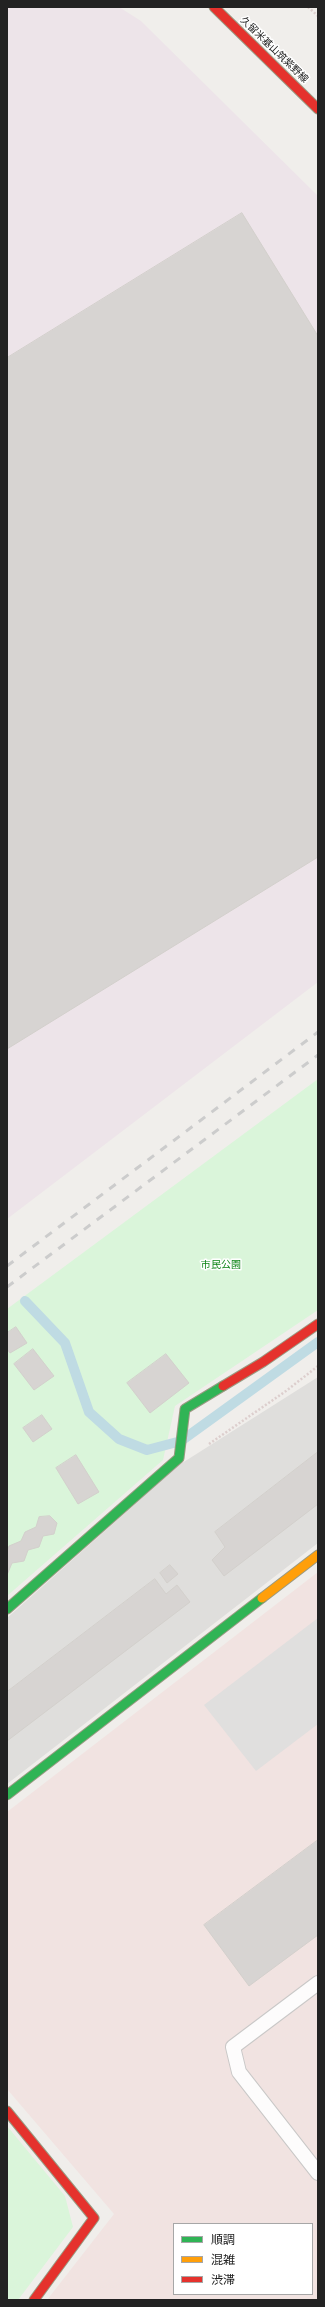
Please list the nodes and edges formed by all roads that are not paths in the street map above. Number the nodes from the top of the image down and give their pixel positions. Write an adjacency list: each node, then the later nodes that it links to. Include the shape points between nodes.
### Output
1 (214, 7): 2 (street, 久留米基山筑紫野線)
2 (318, 109)
3 (318, 1324): 5 (street, via 263,1362 185,1409 179,1458)
4 (318, 1555): 6 (street)
5 (7, 1609)
6 (7, 1795)
7 (318, 1983): 9 (lane, via 233,2047 239,2072)
8 (7, 2111): 10 (street, via 94,2218)
9 (318, 2172)
10 (34, 2300)

